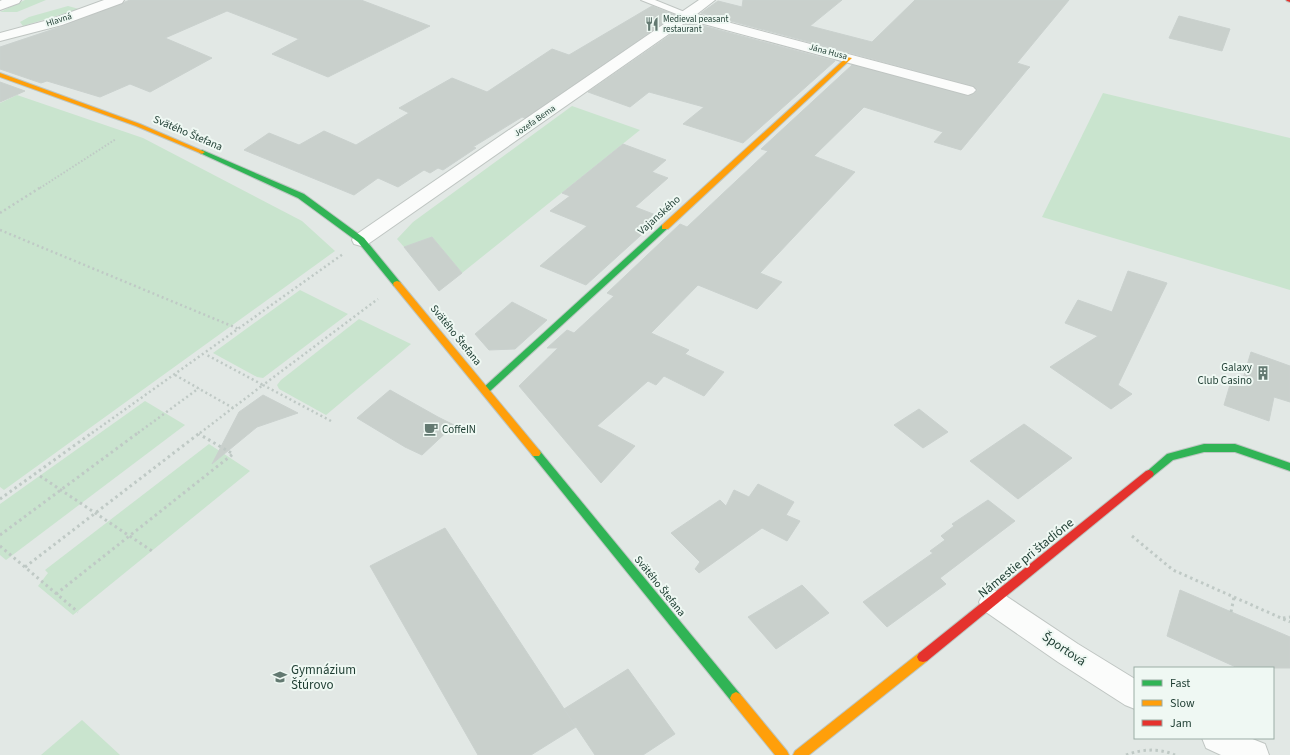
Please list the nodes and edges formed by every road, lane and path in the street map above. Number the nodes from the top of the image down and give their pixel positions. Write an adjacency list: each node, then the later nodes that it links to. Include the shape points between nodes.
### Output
1 (14, 0): 5 (street)
2 (117, 0): 7 (street, Hlavná, via 57,22)
3 (646, 0): 6 (lane)
4 (708, 0): 6 (street, Jozefa Bema)
5 (0, 6)
6 (687, 15): 8 (street, Jána Husa); 14 (street, Jozefa Bema)
7 (0, 37)
8 (849, 58): 10 (street, Jána Husa); 21 (street, Vajanského)
9 (0, 75): 14 (street, Svätého Štefana, via 138,125 257,175 301,196)
10 (968, 90)
11 (120, 137): 12 (path)
12 (0, 213)
13 (0, 230): 16 (path)
14 (361, 240): 16 (path); 21 (street, Svätého Štefana)
15 (382, 298): 19 (path)
16 (239, 329): 17 (path)
17 (205, 354): 18 (path); 19 (path)
18 (175, 375): 20 (path); 28 (path)
19 (263, 385): 22 (path); 23 (path)
20 (200, 388): 22 (path); 27 (path)
21 (486, 390): 46 (street, Svätého Štefana)
22 (233, 408): 24 (path)
23 (331, 421)
24 (199, 434): 29 (path); 31 (path, via 233,454)
25 (1290, 467): 38 (street, Námestie pri štadióne, via 1235,448 1204,448 1170,457)
26 (40, 476): 27 (path)
27 (61, 490): 29 (path); 30 (path)
28 (0, 499)
29 (95, 513): 31 (path); 35 (path)
30 (0, 535)
31 (130, 536): 34 (path); 36 (path)
32 (1132, 536): 37 (path, via 1173,570)
33 (0, 546): 35 (path)
34 (152, 551)
35 (25, 567): 36 (path)
36 (56, 594): 39 (path)
37 (1234, 597): 40 (path); 42 (path)
38 (993, 602): 44 (street, Športová); 47 (street, Námestie pri štadióne)
39 (78, 612)
40 (1231, 612)
41 (1290, 617): 42 (path)
42 (1282, 618): 43 (path)
43 (1290, 622)
44 (1134, 694)
45 (1219, 739): 50 (street)
46 (783, 755)
47 (799, 755)
48 (1126, 755): 49 (path, via 1134,752 1167,751)
49 (1175, 755)
50 (1254, 755)

